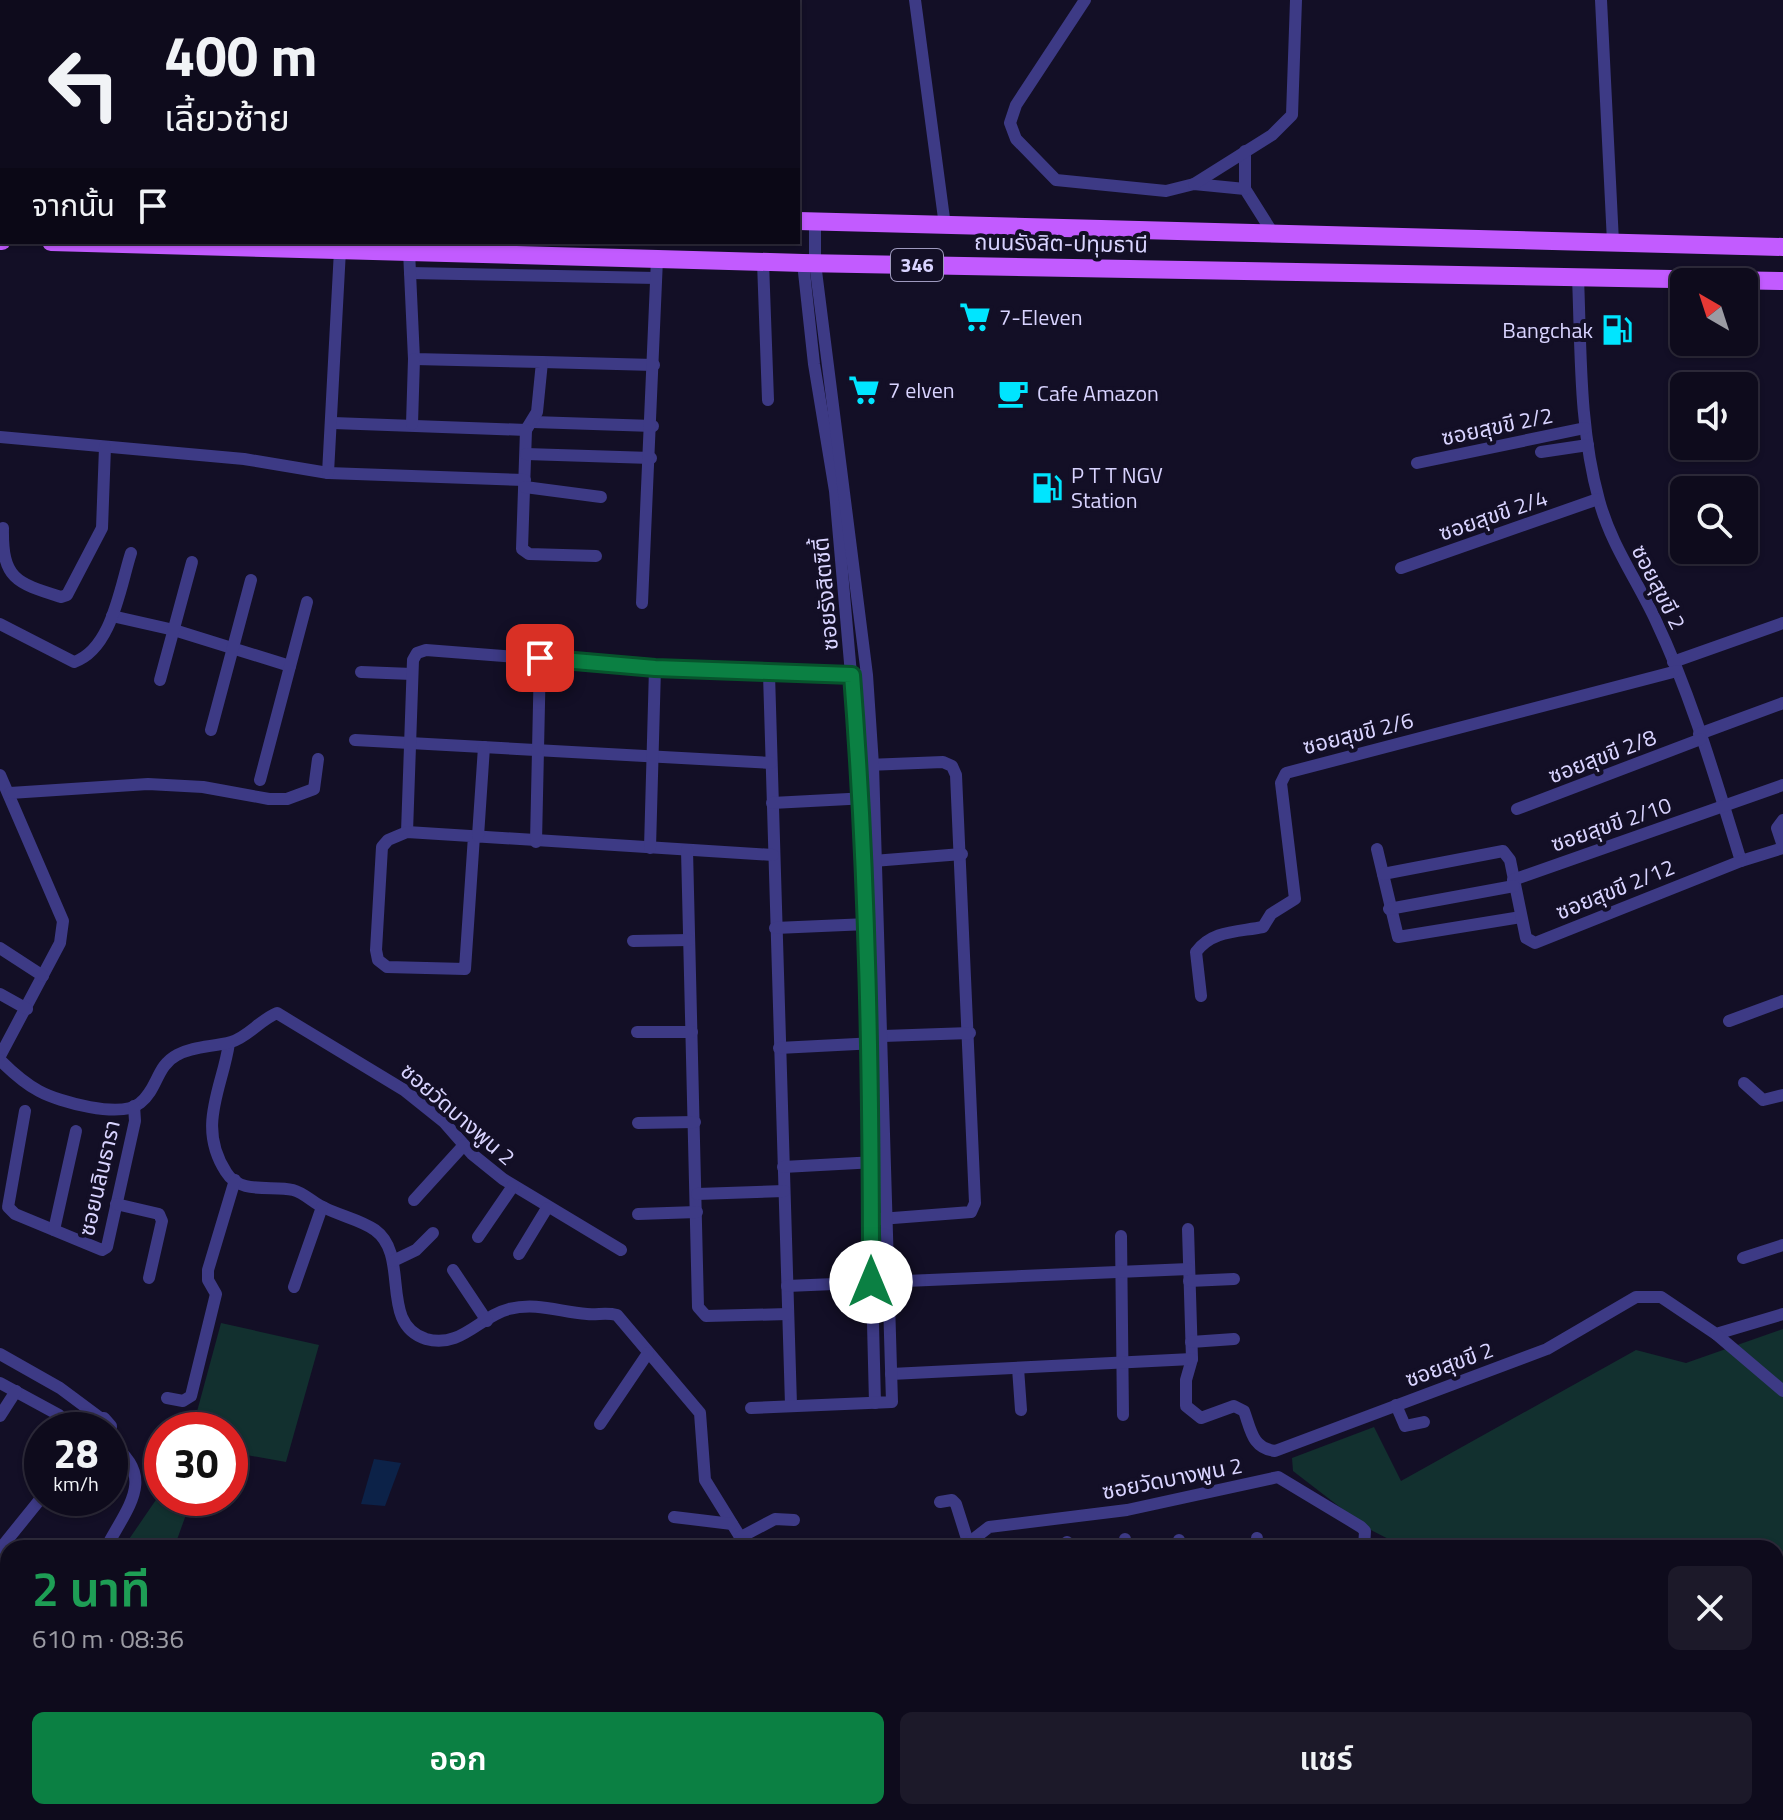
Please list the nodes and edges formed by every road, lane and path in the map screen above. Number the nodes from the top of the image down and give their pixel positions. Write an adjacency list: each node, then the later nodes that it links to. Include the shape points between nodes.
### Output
1 (915, 0): 9 (street)
2 (1085, 0): 6 (street, via 1016,105 1010,123 1016,139 1049,176 1066,183 1166,191)
3 (1296, 0): 5 (street, via 1295,110 1272,135)
4 (1601, 0): 11 (street)
5 (1245, 151): 6 (street); 7 (street)
6 (1194, 184): 7 (street)
7 (1245, 189): 10 (street)
8 (807, 221): 9 (main road, ถนนรังสิต-ปทุมธานี / 346); 18 (street)
9 (945, 226): 10 (main road, ถนนรังสิต-ปทุมธานี / 346)
10 (1274, 235): 11 (main road, ถนนรังสิต-ปทุมธานี / 346)
11 (1613, 242): 13 (main road, ถนนรังสิต-ปทุมธานี / 346)
12 (123, 244): 14 (main road, ถนนรังสิต-ปทุมธานี / 346)
13 (1783, 247)
14 (340, 250): 15 (main road, ถนนรังสิต-ปทุมธานี / 346); 27 (street)
15 (409, 251): 16 (main road, ถนนรังสิต-ปทุมธานี / 346); 19 (street)
16 (657, 259): 17 (main road, ถนนรังสิต-ปทุมธานี / 346); 21 (street)
17 (763, 262): 18 (main road, ถนนรังสิต-ปทุมธานี / 346); 26 (street)
18 (809, 263): 20 (main road, ถนนรังสิต-ปทุมธานี / 346); 63 (street, ซอยรังสิตซิตี้, via 814,364 835,491); 64 (street, ซอยรังสิตซิตี้)
19 (410, 273): 21 (street); 23 (street)
20 (1578, 277): 22 (main road, ถนนรังสิต-ปทุมธานี / 346); 31 (street, ซอยสุขขี 2)
21 (656, 278): 25 (street)
22 (1783, 281)
23 (414, 359): 24 (street); 28 (street)
24 (542, 362): 25 (street); 29 (street)
25 (654, 365): 30 (street)
26 (768, 400)
27 (333, 423): 28 (street); 39 (street)
28 (412, 424): 29 (street)
29 (529, 426): 30 (street); 36 (street)
30 (653, 426): 37 (street)
31 (1585, 428): 33 (street, ซอยสุขขี 2); 38 (street, ซอยสุขขี 2/2)
32 (0, 437): 34 (street)
33 (1588, 445): 35 (street); 42 (street, ซอยสุขขี 2)
34 (105, 447): 39 (street, via 244,459); 43 (street, via 102,528 67,595 15,579 2,558)
35 (1541, 452)
36 (526, 454): 37 (street); 40 (street)
37 (651, 458): 50 (street)
38 (1417, 463)
39 (328, 473): 40 (street)
40 (525, 484): 41 (street); 45 (street, via 524,553)
41 (601, 497)
42 (1598, 499): 47 (street, ซอยสุขขี 2/4); 58 (street, ซอยสุขขี 2, via 1615,546)
43 (3, 528)
44 (131, 553): 51 (street)
45 (596, 556)
46 (192, 562): 54 (street)
47 (1401, 568)
48 (251, 580): 55 (street)
49 (307, 602): 57 (street)
50 (642, 603)
51 (112, 616): 53 (street, via 96,647 74,662); 54 (street)
52 (1783, 623): 58 (street)
53 (0, 624)
54 (174, 630): 55 (street); 65 (street)
55 (233, 649): 57 (street); 67 (street)
56 (540, 658): 59 (street); 61 (street, via 426,650 417,653); 72 (street)
57 (290, 666): 78 (street)
58 (1675, 666): 68 (street, ซอยสุขขี 2); 111 (street, ซอยสุขขี 2/6, via 1286,773 1281,783 1295,899 1271,914 1263,927 1213,936 1201,945 1196,952)
59 (655, 668): 62 (street); 73 (street)
60 (361, 672): 61 (street)
61 (412, 674): 70 (street)
62 (769, 674): 63 (street); 75 (street)
63 (852, 675): 64 (street); 76 (street, ซอยรังสิตซิตี้)
64 (867, 675): 76 (street, ซอยรังสิตซิตี้)
65 (160, 680)
66 (1783, 703): 68 (street, ซอยสุขขี 2/8)
67 (211, 730)
68 (1700, 737): 84 (street, ซอยสุขขี 2); 85 (street, ซอยสุขขี 2/8)
69 (355, 740): 70 (street)
70 (411, 742): 71 (street); 87 (street)
71 (484, 747): 72 (street); 88 (street)
72 (538, 750): 73 (street); 89 (street)
73 (653, 758): 75 (street); 91 (street)
74 (318, 759): 80 (street, via 314,789 287,799 148,784)
75 (771, 763): 83 (street)
76 (866, 765): 81 (street, ซอยรังสิตซิตี้); 82 (street, ซอยรังสิตซิตี้); 94 (street, via 952,766)
77 (0, 775): 80 (street)
78 (260, 780)
79 (1783, 785): 84 (street, ซอยสุขขี 2/10)
80 (10, 793): 109 (street, via 63,921 60,943)
81 (874, 798): 82 (street); 97 (street, ซอยรังสิตซิตี้)
82 (861, 799): 83 (street); 96 (street, ซอยรังสิตซิตี้)
83 (772, 803): 95 (street)
84 (1723, 805): 98 (street, ซอยสุขขี 2); 100 (street, ซอยสุขขี 2/10)
85 (1517, 809)
86 (1783, 820): 90 (street, via 1777,828)
87 (407, 832): 88 (street); 88 (street, via 382,847 376,950 387,967 403,969 465,969)
88 (476, 836): 89 (street)
89 (536, 842): 91 (street)
90 (1783, 847): 98 (street)
91 (650, 848): 93 (street)
92 (1377, 849): 99 (street)
93 (687, 850): 95 (street); 106 (street)
94 (962, 854): 97 (street); 119 (street)
95 (773, 855): 105 (street)
96 (862, 861): 97 (street); 104 (street, ซอยรังสิตซิตี้)
97 (879, 861): 103 (street, ซอยรังสิตซิตี้)
98 (1741, 861): 102 (street, ซอยสุขขี 2/12, via 1535,943 1526,938)
99 (1383, 874): 100 (street, via 1503,851); 101 (street)
100 (1513, 883): 101 (street, ซอยสุขขี 2/10); 102 (street)
101 (1389, 909): 102 (street, via 1395,933 1403,937)
102 (1521, 917)
103 (880, 923): 104 (street); 120 (street, ซอยรังสิตซิตี้)
104 (863, 924): 105 (street); 122 (street, ซอยรังสิตซิตี้)
105 (775, 928): 123 (street)
106 (689, 940): 107 (street); 118 (street)
107 (633, 941)
108 (0, 948): 109 (street)
109 (43, 976): 113 (street)
110 (0, 994): 113 (street)
111 (1201, 996)
112 (1783, 1001): 114 (street)
113 (27, 1009): 116 (street)
114 (1729, 1021)
115 (0, 1024): 116 (street)
116 (13, 1032): 124 (street)
117 (637, 1032): 118 (street)
118 (692, 1032): 129 (street)
119 (970, 1033): 120 (street); 146 (street, via 975,1203 971,1212)
120 (883, 1039): 122 (street); 133 (street, ซอยรังสิตซิตี้)
121 (229, 1043): 127 (street, ซอยวัดบางพูน 2, via 178,1054 162,1064 152,1089); 132 (street, ซอยวัดบางพูน 2, via 277,1013 292,1018 404,1090); 136 (street, via 212,1101 212,1122 219,1158)
122 (868, 1043): 123 (street); 134 (street, ซอยรังสิตซิตี้)
123 (779, 1048): 135 (street)
124 (0, 1055): 127 (street, via 20,1080 42,1093 100,1109)
125 (1744, 1083): 126 (street, via 1763,1100)
126 (1783, 1095)
127 (134, 1106): 141 (street, ซอยนลินธารา)
128 (25, 1111): 149 (street, ซอยนลินธารา, via 8,1207)
129 (695, 1122): 130 (street); 139 (street)
130 (638, 1123)
131 (76, 1131): 149 (street)
132 (464, 1145): 137 (street, ซอยวัดบางพูน 2); 140 (street)
133 (886, 1161): 134 (street); 146 (street, ซอยรังสิตซิตี้)
134 (871, 1162): 135 (street); 147 (street, ซอยรังสิตซิตี้)
135 (783, 1167): 138 (street)
136 (235, 1180): 142 (street, via 258,1189 294,1190); 182 (street, via 208,1270 216,1294 191,1396 183,1401)
137 (513, 1186): 143 (street, ซอยวัดบางพูน 2); 152 (street)
138 (784, 1191): 139 (street); 165 (street)
139 (697, 1194): 144 (street)
140 (414, 1200)
141 (116, 1204): 149 (street, ซอยนลินธารา, via 102,1250); 161 (street, via 159,1214 162,1221)
142 (322, 1207): 157 (street, via 375,1230); 166 (street)
143 (547, 1208): 154 (street, ซอยวัดบางพูน 2); 155 (street)
144 (697, 1212): 145 (street); 167 (street, via 700,1313)
145 (638, 1214)
146 (886, 1219): 147 (street); 163 (street, ซอยรังสิตซิตี้)
147 (871, 1220): 164 (street, ซอยรังสิตซิตี้)
148 (1188, 1229): 160 (street)
149 (54, 1230)
150 (433, 1233): 157 (street)
151 (1121, 1236): 159 (street)
152 (478, 1237)
153 (1783, 1245): 156 (street)
154 (621, 1250)
155 (519, 1254)
156 (1743, 1258)
157 (397, 1259): 169 (street, via 399,1312 413,1332 442,1340 464,1335)
158 (453, 1270): 169 (street)
159 (1122, 1272): 160 (street); 163 (street); 176 (street)
160 (1189, 1275): 162 (street); 172 (street)
161 (149, 1278)
162 (1234, 1279)
163 (889, 1281): 164 (street); 178 (street, ซอยรังสิตซิตี้)
164 (871, 1282): 165 (street); 183 (street, ซอยรังสิตซิตี้)
165 (787, 1286): 167 (street)
166 (294, 1287)
167 (788, 1314): 184 (street)
168 (1783, 1314): 170 (street)
169 (486, 1319): 173 (street, via 500,1311 541,1305 590,1315 608,1312 617,1315)
170 (1716, 1334): 181 (street, ซอยสุขขี 2); 185 (street, ซอยสุขขี 2, via 1661,1297 1636,1297 1547,1349)
171 (1234, 1339): 172 (street)
172 (1191, 1342): 175 (street)
173 (648, 1353): 193 (street); 203 (street, via 700,1413 705,1480)
174 (0, 1354): 189 (street)
175 (1192, 1359): 176 (street); 194 (street, via 1186,1406 1201,1418 1234,1406 1244,1411 1256,1444)
176 (1123, 1363): 177 (street); 190 (street)
177 (1018, 1368): 178 (street); 187 (street)
178 (891, 1374): 183 (street, ซอยรังสิตซิตี้, via 892,1402)
179 (0, 1383): 180 (street)
180 (16, 1391): 188 (street); 191 (street)
181 (1783, 1391)
182 (167, 1398)
183 (875, 1403): 184 (street)
184 (791, 1405): 186 (street)
185 (1397, 1407): 192 (street, via 1410,1428); 194 (street, ซอยสุขขี 2)
186 (751, 1408)
187 (1021, 1410)
188 (54, 1412)
189 (92, 1412)
190 (1123, 1415)
191 (0, 1416)
192 (1424, 1422)
193 (600, 1424)
194 (1276, 1455): 196 (street)
195 (128, 1459): 197 (street, via 138,1481)
196 (1279, 1475): 208 (street, ซอยวัดบางพูน 2, via 1127,1510 989,1527); 209 (street, via 1361,1527)
197 (128, 1502)
198 (940, 1502): 207 (street, via 956,1504)
199 (27, 1516): 205 (street)
200 (121, 1516): 206 (street)
201 (674, 1517): 203 (street)
202 (794, 1520): 204 (street, via 764,1522)
203 (732, 1524): 204 (street)
204 (746, 1539)
205 (7, 1540)
206 (110, 1540)
207 (965, 1540)
208 (972, 1540)
209 (1364, 1540)

